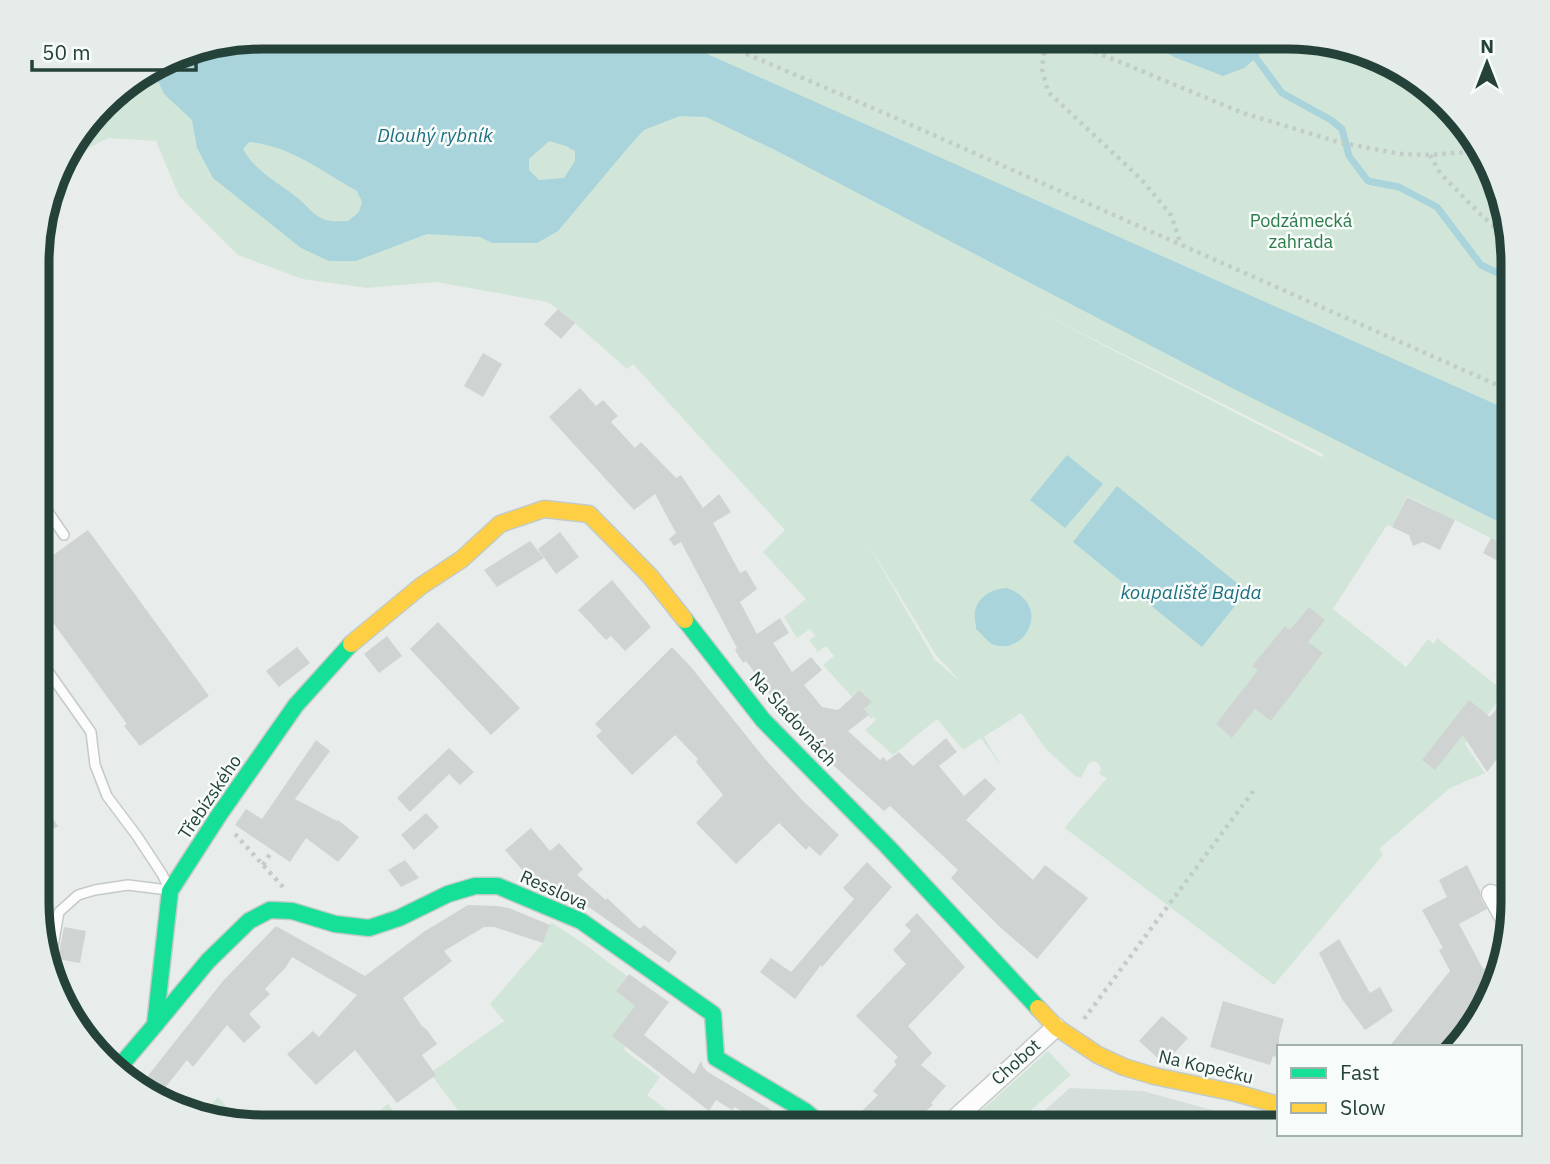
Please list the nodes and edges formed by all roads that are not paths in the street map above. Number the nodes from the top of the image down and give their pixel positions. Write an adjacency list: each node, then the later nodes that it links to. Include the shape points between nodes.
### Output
1 (49, 513): 2 (lane)
2 (64, 535)
3 (421, 586): 5 (street, Třebízského, via 356,638 296,705); 10 (street, Na Sladovnách, via 462,559 500,524 544,509 589,514 650,576 763,720)
4 (49, 673): 5 (lane, via 91,732 95,765 107,796)
5 (170, 891): 8 (lane, via 128,885 78,895 59,912); 9 (street, Třebízského)
6 (1491, 894): 7 (street)
7 (1501, 912)
8 (53, 944)
9 (155, 1024): 11 (street); 14 (street, Resslova, via 208,961 261,914 292,911 369,928 448,894 475,886 498,886 581,922 713,1014 716,1058)
10 (1064, 1032): 12 (street, Na Sladovnách); 15 (street, Chobot)
11 (123, 1063)
12 (1124, 1067): 13 (street, Na Kopečku)
13 (1277, 1104)
14 (810, 1115)
15 (960, 1115)

